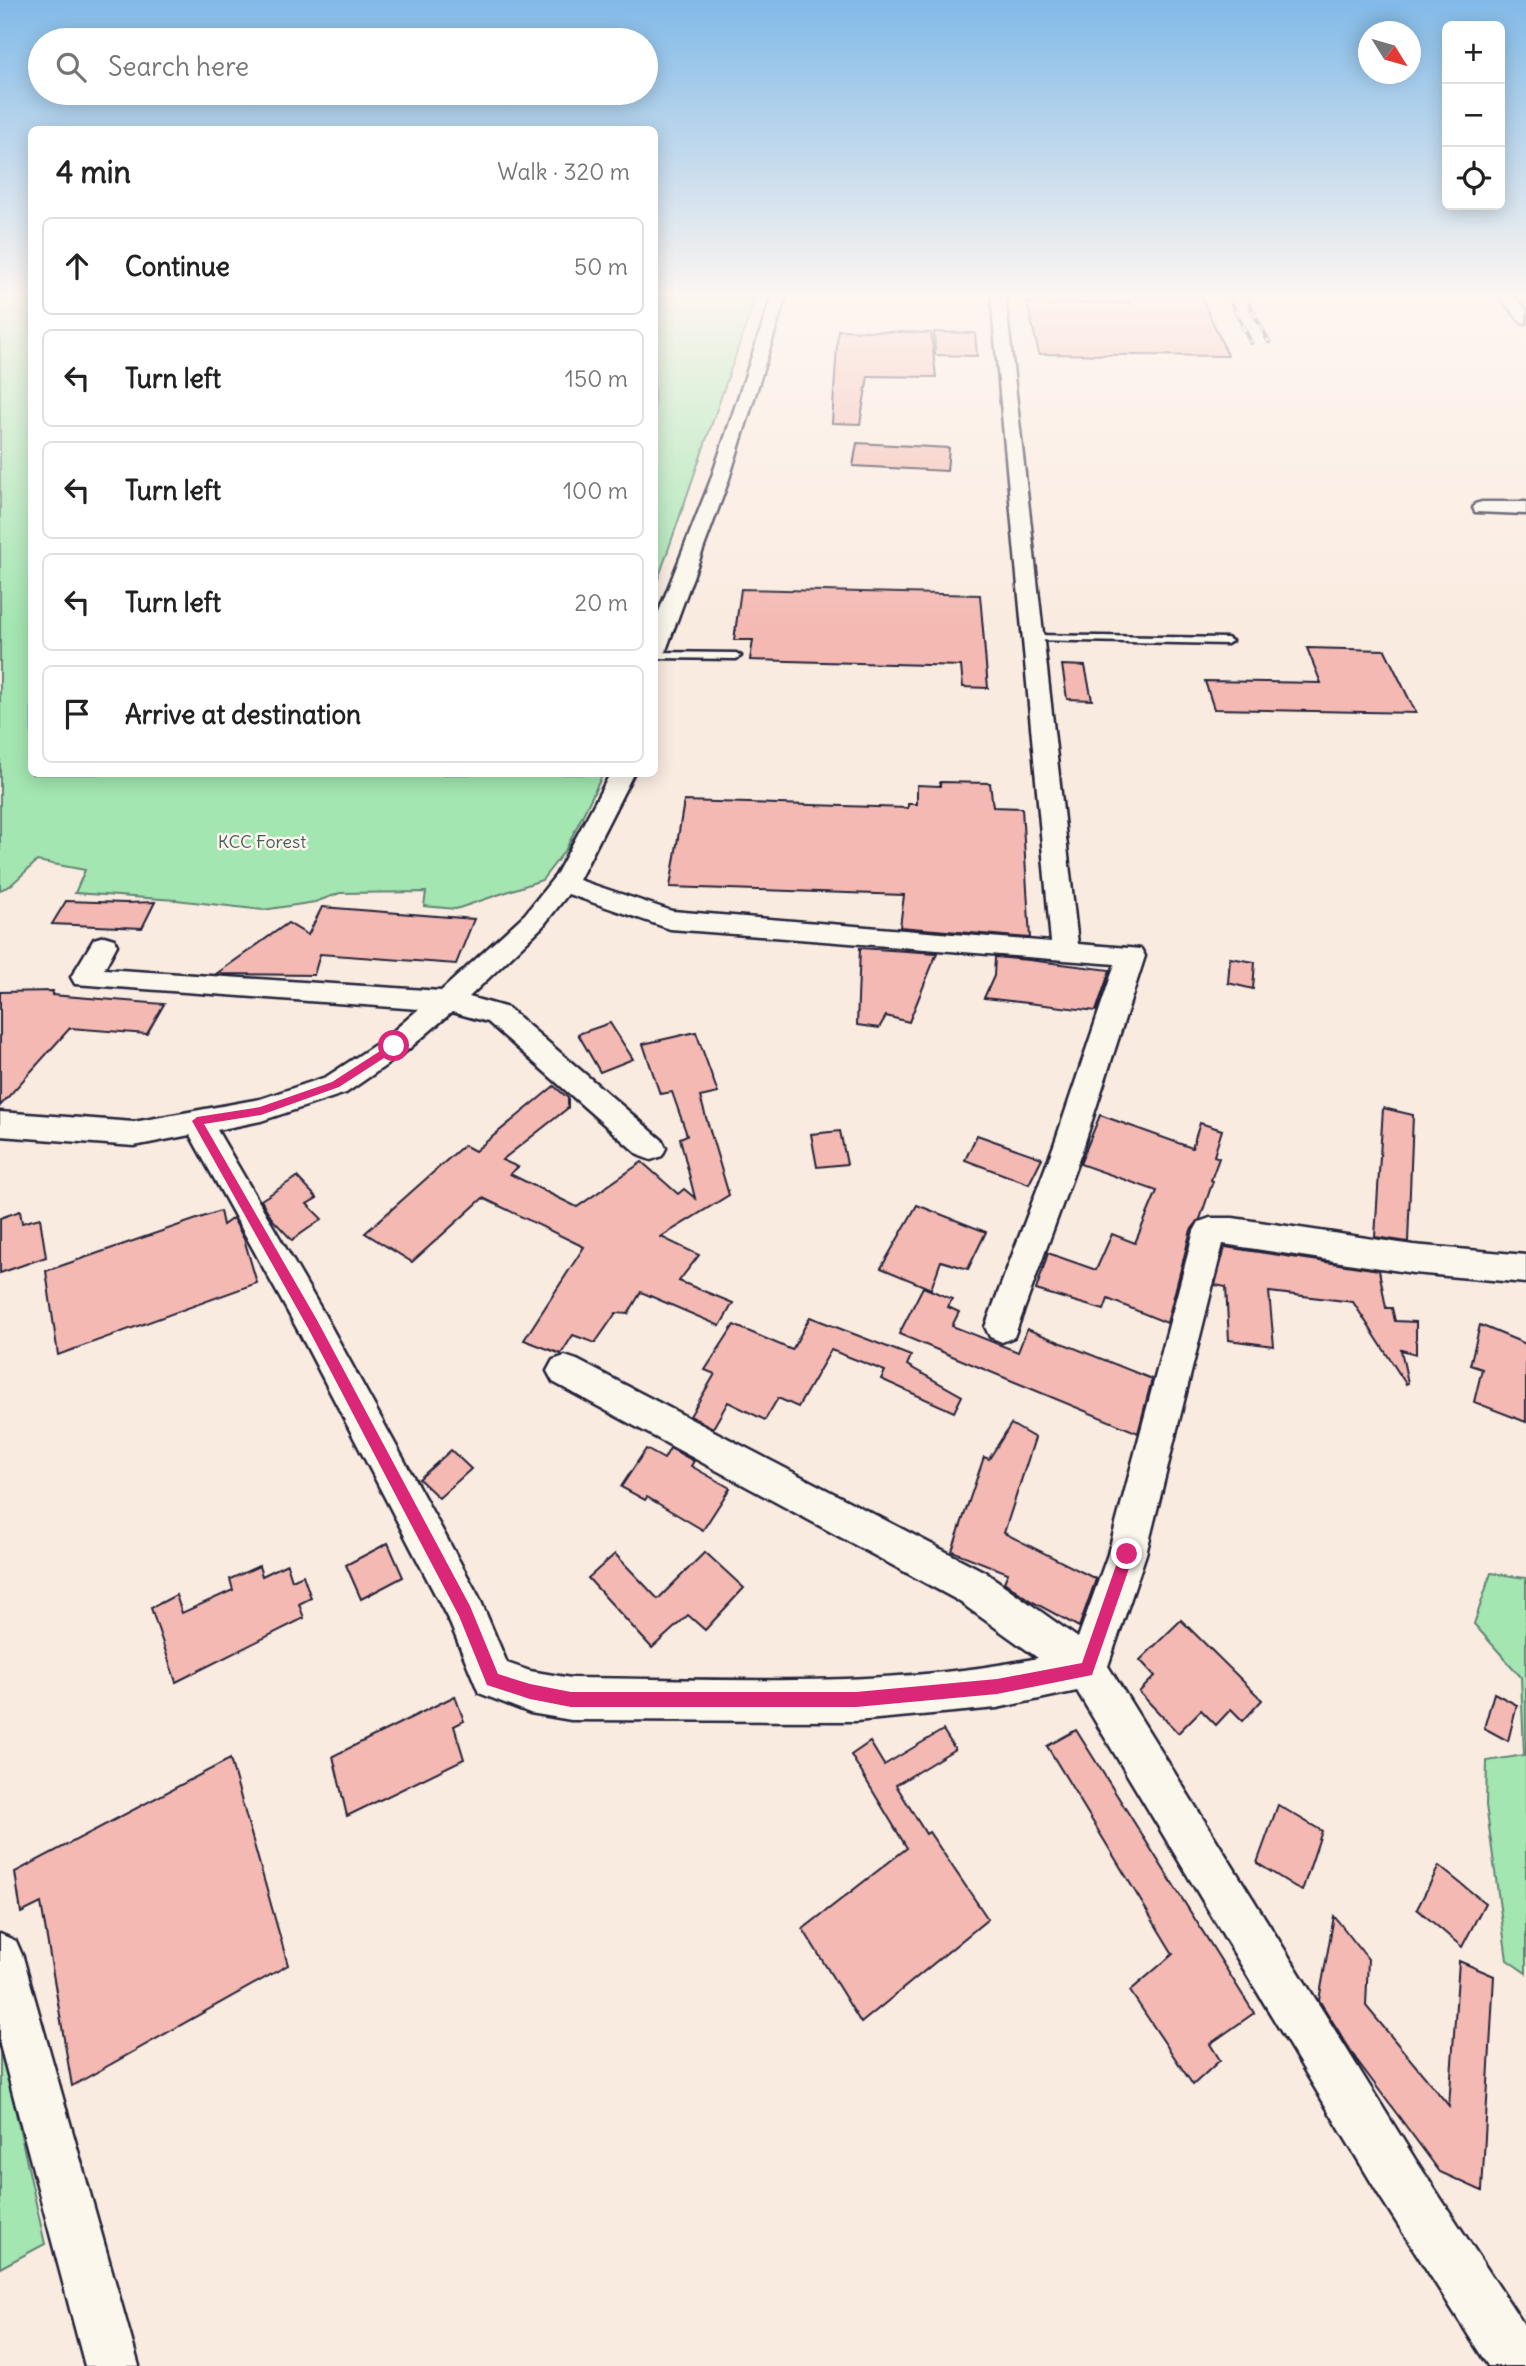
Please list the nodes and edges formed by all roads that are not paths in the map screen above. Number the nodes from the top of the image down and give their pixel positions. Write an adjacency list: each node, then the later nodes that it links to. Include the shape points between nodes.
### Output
1 (743, 406): 7 (street)
2 (1009, 406): 5 (street)
3 (1482, 508): 4 (street)
4 (1526, 508)
5 (1032, 638): 6 (lane); 13 (street)
6 (1227, 641)
7 (658, 643)
8 (658, 654): 9 (lane)
9 (736, 656)
10 (619, 777): 11 (street)
11 (562, 883): 13 (street, via 670,920); 14 (street, via 534,920)
12 (104, 945): 14 (street, via 85,977)
13 (1065, 952): 19 (street, via 1131,956 1069,1145)
14 (447, 1000): 15 (street, via 394,1046 336,1084 261,1111); 17 (street, via 498,1015)
15 (197, 1121): 16 (street, via 134,1134); 21 (street, via 465,1611 493,1679 571,1699 856,1700 997,1687)
16 (0, 1124)
17 (651, 1148)
18 (1526, 1269): 21 (street, via 1413,1259 1210,1231 1127,1554)
19 (1002, 1327)
20 (565, 1371): 21 (street, via 971,1587)
21 (1087, 1669): 24 (street, via 1397,2177)
22 (0, 1957): 23 (street)
23 (112, 2366)
24 (1519, 2366)

